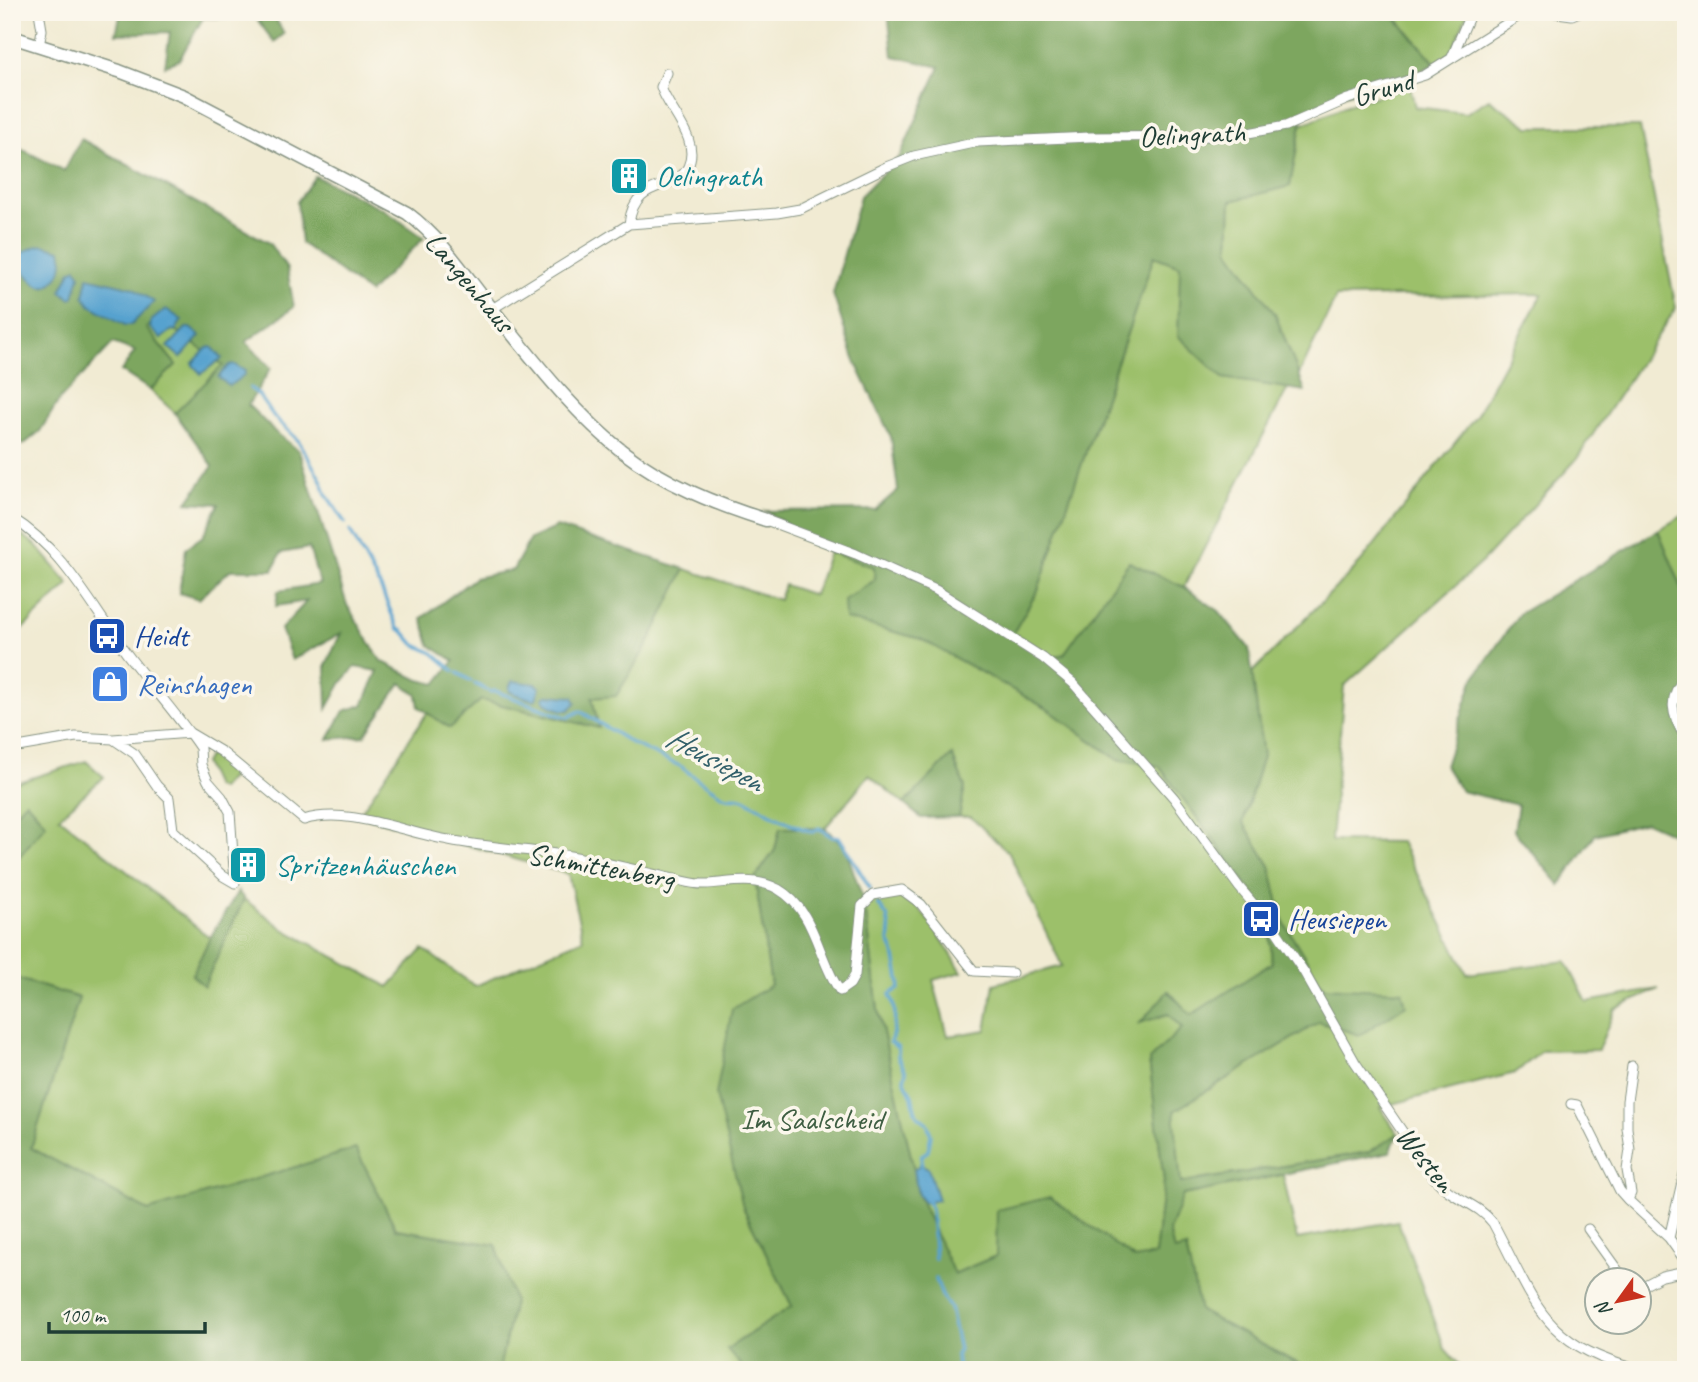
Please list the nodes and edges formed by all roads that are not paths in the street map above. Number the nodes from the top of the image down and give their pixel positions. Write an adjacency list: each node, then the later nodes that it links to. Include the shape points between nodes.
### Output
1 (39, 12): 7 (street)
2 (1471, 12): 8 (street, Grund)
3 (1525, 12): 8 (street)
4 (1550, 12): 5 (street)
5 (1579, 12)
6 (12, 37): 7 (street, Langenhaus)
7 (39, 46): 12 (street, Langenhaus, via 184,96 407,214 435,235)
8 (1451, 59): 10 (street, Grund, via 1408,82)
9 (667, 74): 11 (street, via 661,86 687,139 689,162 682,174 636,200)
10 (1266, 130): 11 (street, Oelingrath, via 1232,136 978,142 914,156 800,209)
11 (629, 224): 12 (street, Oelingrath)
12 (492, 309): 14 (street, Langenhaus, via 555,383 622,451 715,504)
13 (12, 518): 17 (street, via 33,531 85,592)
14 (766, 520): 15 (street, Langenhaus)
15 (856, 554): 33 (street, Westen, via 936,590 1061,672 1091,701 1166,788 1287,946 1355,1062 1434,1178 1493,1223 1544,1317 1580,1349)
16 (1686, 676): 18 (street, via 1672,707)
17 (190, 733): 19 (street); 19 (street, via 200,748 208,781 230,812 235,883 173,830 169,799 135,754); 21 (street, Schmittenberg, via 222,752 304,820 334,815 447,840 569,856 699,884 737,880 770,885 792,899 804,914 840,991 855,975 862,906 873,895 886,892 906,892 921,904 974,971)
18 (1686, 738)
19 (113, 739): 20 (street, via 76,737)
20 (12, 748)
21 (1012, 973)
22 (1632, 1066): 26 (street, via 1627,1101)
23 (1571, 1104): 26 (street, via 1577,1105)
24 (1686, 1165): 25 (street)
25 (1683, 1185): 28 (street)
26 (1628, 1200): 28 (street)
27 (1588, 1229): 30 (street)
28 (1669, 1238): 29 (street)
29 (1686, 1262)
30 (1615, 1266)
31 (1686, 1271): 32 (street)
32 (1652, 1281)
33 (1639, 1370)

